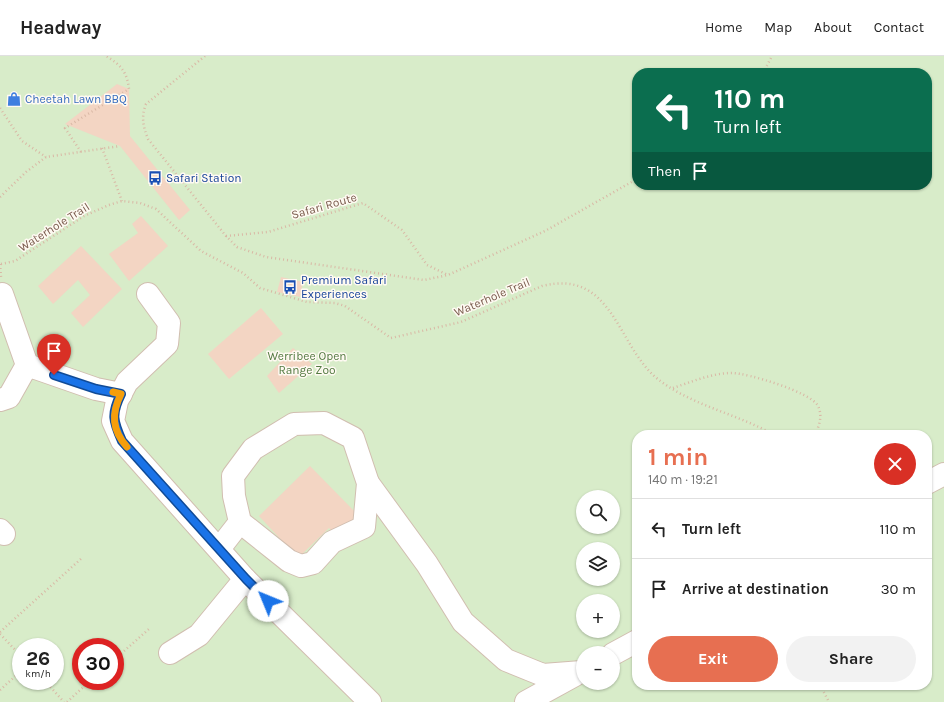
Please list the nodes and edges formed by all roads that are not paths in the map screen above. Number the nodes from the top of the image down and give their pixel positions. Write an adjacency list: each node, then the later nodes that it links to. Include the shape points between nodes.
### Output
1 (2, 294): 3 (street)
2 (148, 294): 4 (street, via 169,323 167,344 127,382)
3 (27, 365): 4 (street, via 96,389); 5 (street, via 9,397)
4 (121, 394): 10 (street, via 113,421 122,441)
5 (0, 400)
6 (944, 474): 7 (street)
7 (932, 480)
8 (368, 484): 9 (street, via 364,527 332,542 313,563 301,566 289,561); 9 (street, via 353,438 324,423 294,424 253,449 234,476 234,496); 15 (street, via 427,564 463,622 506,660 543,674)
9 (240, 522): 10 (street)
10 (219, 549): 11 (street)
11 (246, 579): 14 (street, via 199,635); 17 (street)
12 (632, 644): 13 (street)
13 (620, 650)
14 (170, 653)
15 (576, 671)
16 (576, 674): 18 (street)
17 (370, 702)
18 (526, 702)

